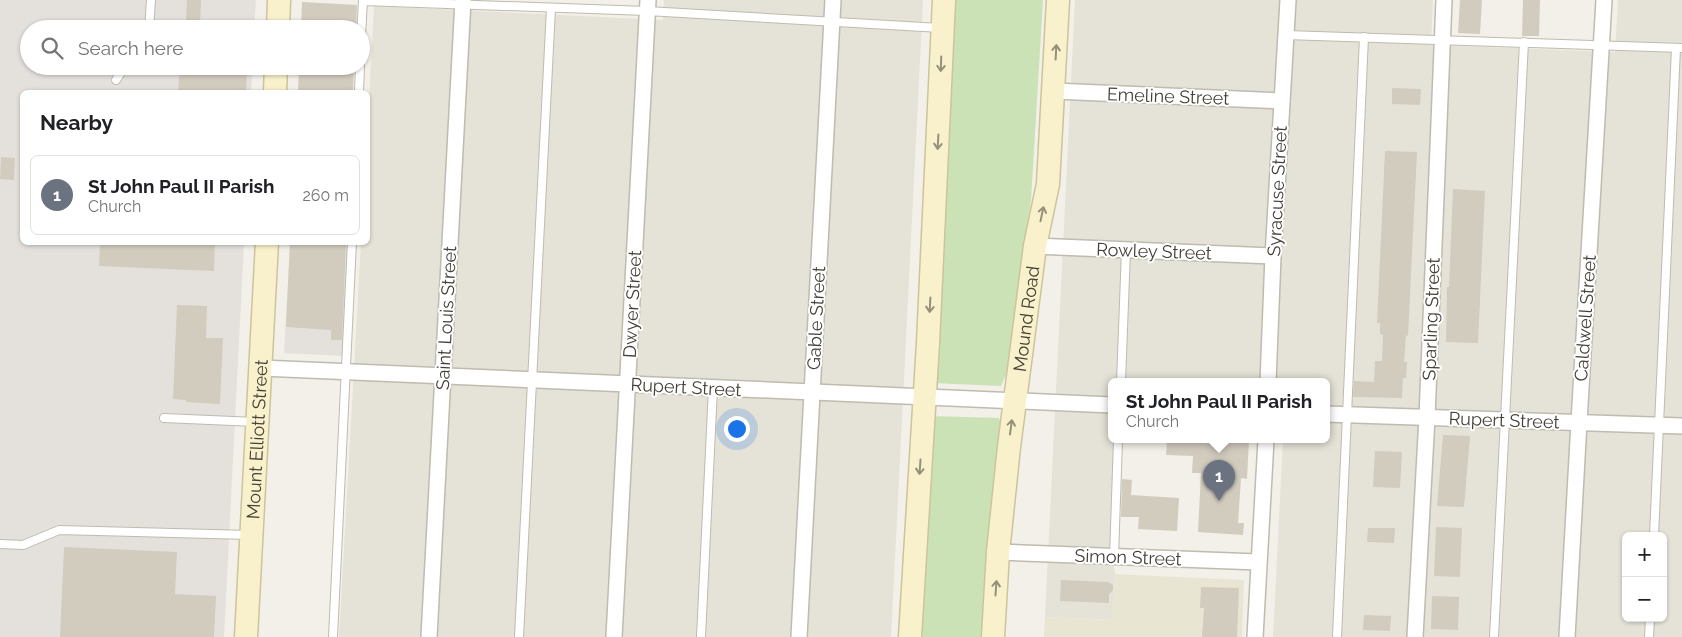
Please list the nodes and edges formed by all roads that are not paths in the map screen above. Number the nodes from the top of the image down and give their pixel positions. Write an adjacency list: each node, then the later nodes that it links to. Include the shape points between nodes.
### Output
1 (151, 0): 12 (lane)
2 (279, 0): 13 (main road)
3 (833, 0): 15 (street, Gable Street)
4 (944, 0): 16 (main road)
5 (1058, 0): 29 (main road, Mound Road, one-way to 5)
6 (1288, 0): 17 (street, Syracuse Street)
7 (1444, 0): 19 (street, Sparling Street)
8 (1604, 0): 21 (street, Caldwell Street)
9 (463, 2): 11 (lane); 14 (lane, via 363,1); 38 (street, Saint Louis Street)
10 (648, 6): 11 (lane); 15 (lane); 42 (street, Dwyer Street)
11 (551, 8): 41 (lane)
12 (150, 20)
13 (278, 20)
14 (362, 20)
15 (832, 22): 16 (lane); 44 (street, Gable Street)
16 (943, 28): 45 (main road, one-way to 45)
17 (1286, 35): 18 (lane); 30 (street, Syracuse Street)
18 (1364, 37): 19 (lane); 49 (lane)
19 (1442, 40): 20 (lane); 50 (street, Sparling Street)
20 (1524, 42): 21 (lane); 52 (lane)
21 (1602, 45): 22 (lane); 54 (street, Caldwell Street)
22 (1679, 48): 55 (lane)
23 (119, 75): 26 (lane)
24 (275, 75): 27 (main road)
25 (360, 75): 28 (lane)
26 (116, 80)
27 (274, 90)
28 (359, 90)
29 (1054, 91): 30 (street, Emeline Street); 33 (main road, Mound Road, one-way to 29, via 1048,184)
30 (1282, 101): 35 (street, Syracuse Street)
31 (267, 245): 36 (main road, Mount Elliott Street)
32 (352, 245): 37 (lane)
33 (1035, 246): 34 (street, Rowley Street); 46 (main road, Mound Road)
34 (1126, 250): 35 (street, Rowley Street); 39 (lane)
35 (1274, 256): 40 (street, Syracuse Street)
36 (261, 368): 37 (street, Rupert Street); 53 (main road, Mount Elliott Street)
37 (347, 372): 38 (street, Rupert Street); 67 (lane)
38 (443, 376): 41 (street, Rupert Street); 68 (street, Saint Louis Street)
39 (1121, 378)
40 (1268, 378)
41 (531, 380): 42 (street, Rupert Street); 69 (lane)
42 (628, 384): 43 (street, Rupert Street); 70 (street, Dwyer Street)
43 (713, 388): 44 (street, Rupert Street); 71 (lane)
44 (812, 393): 45 (street, Rupert Street); 72 (street, Gable Street)
45 (924, 398): 46 (street, Rupert Street); 73 (main road, one-way to 73)
46 (1015, 401): 47 (street, Rupert Street); 62 (main road, Mound Road, one-way to 46)
47 (1108, 405)
48 (1330, 414): 49 (street, Rupert Street)
49 (1346, 414): 50 (street, Rupert Street); 76 (lane)
50 (1426, 417): 52 (street, Rupert Street); 77 (street, Sparling Street)
51 (164, 418): 53 (lane)
52 (1504, 420): 54 (street, Rupert Street); 78 (lane)
53 (258, 422): 60 (main road, Mount Elliott Street)
54 (1579, 422): 55 (street, Rupert Street); 79 (street, Caldwell Street)
55 (1659, 425): 56 (street, Rupert Street); 59 (lane)
56 (1682, 426)
57 (1118, 443): 63 (lane)
58 (1266, 443): 64 (street)
59 (1654, 532)
60 (252, 535): 61 (lane, via 59,530 23,544); 66 (main road, Mount Elliott Street)
61 (0, 544)
62 (998, 552): 63 (street, Simon Street); 74 (main road, Mound Road, one-way to 62)
63 (1114, 557): 64 (street, Simon Street)
64 (1258, 562): 75 (street)
65 (1650, 622): 80 (lane)
66 (246, 637)
67 (334, 637)
68 (428, 637)
69 (519, 637)
70 (614, 637)
71 (701, 637)
72 (799, 637)
73 (910, 637)
74 (993, 637)
75 (1255, 637)
76 (1337, 637)
77 (1415, 637)
78 (1494, 637)
79 (1567, 637)
80 (1649, 637)

